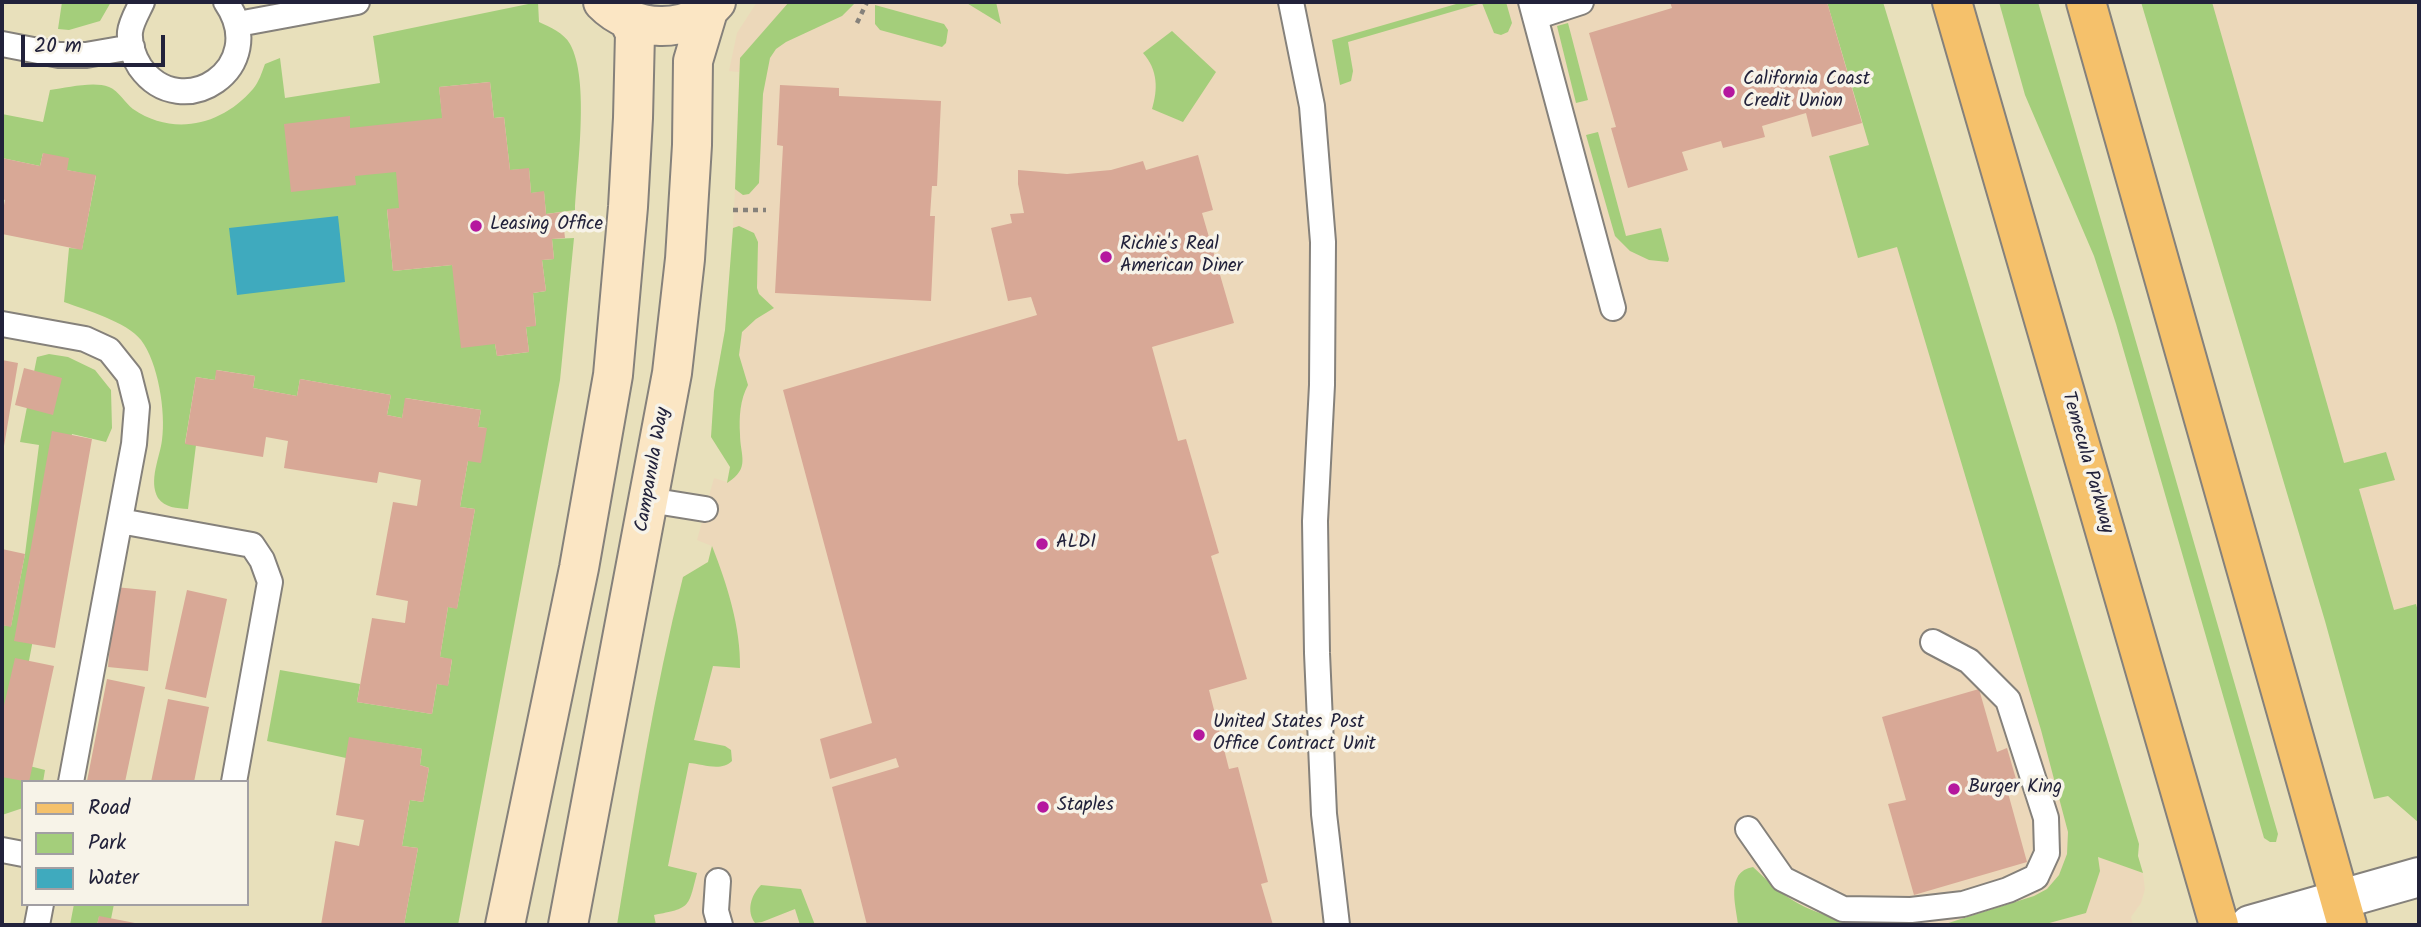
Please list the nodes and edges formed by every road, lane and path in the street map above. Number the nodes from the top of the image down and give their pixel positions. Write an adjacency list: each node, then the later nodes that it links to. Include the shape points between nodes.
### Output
1 (142, 2): 15 (lane, via 130,31)
2 (226, 2): 13 (lane)
3 (356, 2): 13 (lane)
4 (867, 2): 12 (path)
5 (1291, 2): 37 (lane, via 1312,106 1322,242 1322,385 1315,521 1317,653 1325,814)
6 (1581, 2): 10 (lane)
7 (1952, 2): 38 (main road, Temecula Parkway)
8 (2086, 2): 32 (main road)
9 (712, 6): 11 (street, via 684,23 660,27 647,26); 20 (street, Campanula Way, via 693,61 685,259 672,373)
10 (1533, 9): 18 (lane)
11 (615, 10): 34 (street, via 635,33 628,207 613,375 579,568)
12 (857, 23)
13 (238, 24): 15 (lane, via 240,43 234,61 217,82 191,92 166,89 149,80 134,59)
14 (2, 44): 15 (lane, via 60,55)
15 (132, 47)
16 (729, 210): 17 (path)
17 (766, 211)
18 (1613, 308)
19 (2, 324): 22 (lane, via 85,339 109,350 129,375 137,407)
20 (649, 500): 21 (lane); 35 (street, Campanula Way)
21 (705, 509)
22 (120, 521): 24 (lane); 25 (lane, via 252,545 262,560 270,582)
23 (1933, 642): 26 (lane, via 1969,661 2008,700 2046,818 2047,853 2036,877 1963,904 1911,910 1843,909 1783,879)
24 (71, 780)
25 (234, 780)
26 (1748, 829)
27 (2, 850): 28 (lane)
28 (21, 854)
29 (2419, 877): 32 (street)
30 (718, 881): 36 (lane)
31 (41, 906): 33 (lane)
32 (2343, 912): 39 (street)
33 (37, 925)
34 (505, 925)
35 (568, 925)
36 (720, 925)
37 (1337, 925)
38 (2219, 925)
39 (2250, 925)

